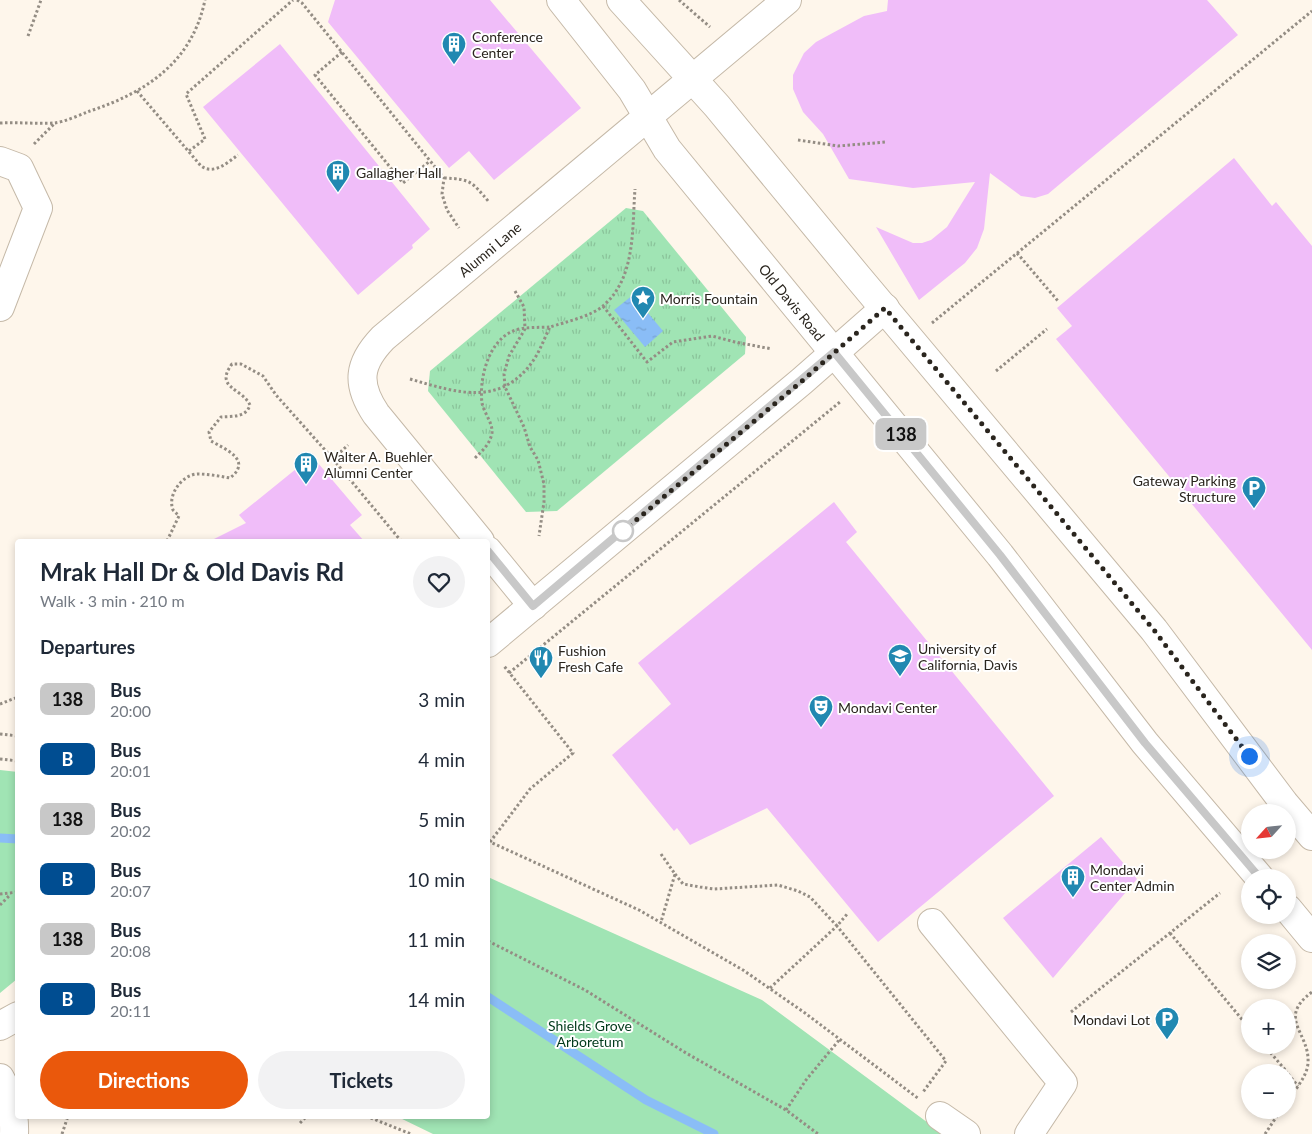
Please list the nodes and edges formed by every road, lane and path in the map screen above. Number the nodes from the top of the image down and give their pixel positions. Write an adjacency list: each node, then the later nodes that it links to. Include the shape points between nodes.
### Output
1 (41, 0): 11 (path)
2 (205, 0): 14 (path, via 199,23 181,55)
3 (293, 0): 19 (path, via 186,94 205,139)
4 (297, 0): 12 (path)
5 (561, 0): 15 (street, Old Davis Road, via 632,90)
6 (621, 0): 13 (street)
7 (679, 0): 10 (path)
8 (787, 0): 13 (street, Alumni Lane)
9 (1312, 11): 27 (path)
10 (712, 29)
11 (28, 36)
12 (342, 52): 22 (path); 22 (path, via 315,76 403,183)
13 (693, 80): 15 (street, Alumni Lane); 32 (street)
14 (137, 91): 16 (path, via 109,105 55,122); 19 (path)
15 (648, 118): 38 (street, Old Davis Road, via 667,149); 50 (street, Alumni Lane, via 370,351 362,381 366,399)
16 (0, 123)
17 (798, 140): 18 (path, via 838,146)
18 (886, 142)
19 (189, 151): 20 (path, via 201,166 214,170)
20 (238, 155)
21 (0, 161): 31 (street, via 19,168 38,208)
22 (430, 161): 23 (path)
23 (444, 178): 25 (path, via 463,179 473,184); 26 (path, via 442,194 447,210)
24 (634, 189): 30 (path, via 632,243 621,284)
25 (489, 202)
26 (459, 228)
27 (1017, 253): 29 (path); 33 (path)
28 (515, 292): 35 (path, via 524,307)
29 (1058, 301)
30 (603, 306): 34 (path); 37 (path, via 647,362 673,342 712,336)
31 (0, 307)
32 (885, 308): 38 (street); 62 (street, via 1154,630)
33 (930, 324)
34 (550, 327): 35 (path); 41 (path, via 523,373)
35 (524, 328): 41 (path, via 508,356); 42 (path, via 512,331 493,349)
36 (1047, 329): 39 (path)
37 (772, 349)
38 (834, 352): 52 (street); 66 (street, Old Davis Road, via 1000,555 1145,743)
39 (996, 371)
40 (410, 379): 42 (path, via 455,392)
41 (504, 387): 42 (path); 47 (path, via 538,460 544,484)
42 (481, 392): 45 (path, via 483,408 492,430 485,449)
43 (843, 400): 55 (path)
44 (348, 445): 46 (path)
45 (475, 458)
46 (333, 459): 48 (path, via 262,376 241,364 232,364 225,379 231,388 247,398 248,411 242,415 221,417 209,432 211,441 234,455 238,468 230,478 196,474 174,489 173,509 179,516); 49 (path)
47 (539, 536)
48 (168, 539)
49 (399, 539)
50 (478, 539)
51 (490, 553): 52 (street)
52 (533, 606): 53 (street)
53 (490, 641)
54 (503, 665): 55 (path)
55 (510, 672): 63 (path, via 573,753 530,788)
56 (15, 698): 57 (path)
57 (0, 704)
58 (0, 734): 59 (path)
59 (15, 736)
60 (0, 758): 61 (path)
61 (15, 760)
62 (1312, 836)
63 (490, 840)
64 (490, 841): 75 (path)
65 (661, 854): 67 (path)
66 (1252, 869)
67 (675, 874): 75 (path); 77 (path, via 683,884 700,888 778,885 798,891 810,897)
68 (1220, 892): 78 (path)
69 (15, 893): 71 (path)
70 (0, 894): 71 (path)
71 (10, 894): 72 (path)
72 (0, 906)
73 (848, 913): 77 (path)
74 (1296, 919): 79 (street)
75 (661, 922): 81 (path)
76 (932, 922): 108 (street, via 1063,1083)
77 (837, 926): 81 (path); 95 (path, via 946,1061)
78 (1170, 933): 83 (path); 85 (path)
79 (1312, 938)
80 (490, 942): 96 (path, via 585,990)
81 (770, 988): 87 (path)
82 (1312, 992): 93 (path, via 1294,1015 1308,1063)
83 (1071, 1012)
84 (15, 1018): 86 (street)
85 (1241, 1018)
86 (0, 1026)
87 (840, 1039): 95 (path); 96 (path)
88 (1271, 1054): 89 (path)
89 (1280, 1064)
90 (15, 1071): 92 (street)
91 (1296, 1084): 93 (path)
92 (4, 1086): 103 (street, via 15,1118)
93 (1298, 1086): 94 (path)
94 (1296, 1089)
95 (918, 1099): 97 (path)
96 (786, 1110): 106 (path)
97 (940, 1116): 107 (street)
98 (67, 1119): 104 (path)
99 (304, 1119): 102 (path)
100 (374, 1119): 105 (path)
101 (1276, 1119): 109 (path)
102 (300, 1123)
103 (14, 1134)
104 (62, 1134)
105 (411, 1134)
106 (818, 1134)
107 (966, 1134)
108 (1029, 1134)
109 (1266, 1134)

